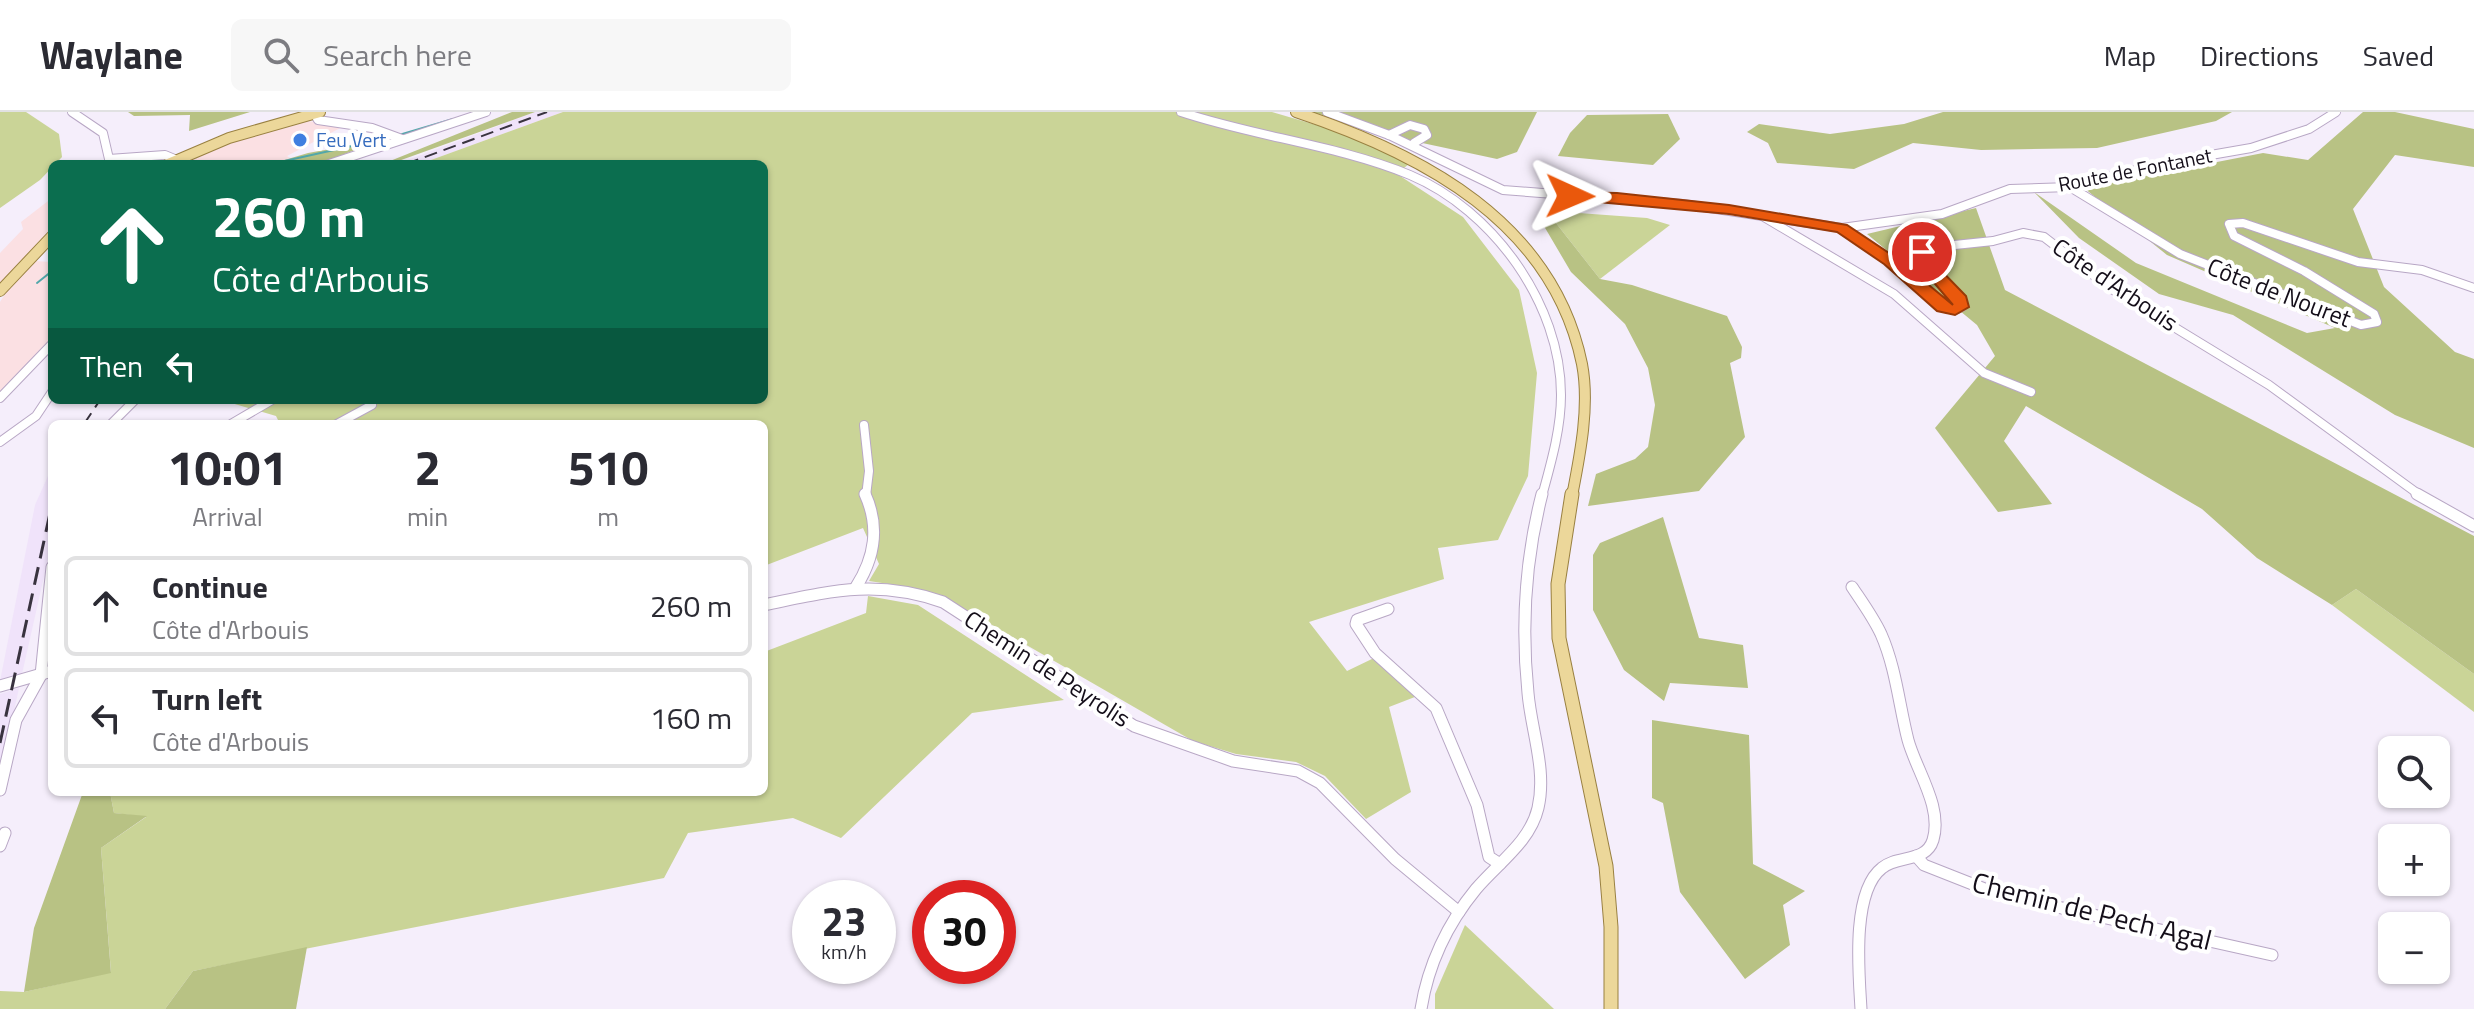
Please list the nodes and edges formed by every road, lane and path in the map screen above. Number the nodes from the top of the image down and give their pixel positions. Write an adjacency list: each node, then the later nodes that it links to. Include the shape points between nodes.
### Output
1 (72, 112): 12 (street, via 103,133 109,159 165,155)
2 (486, 112): 9 (street)
3 (1181, 112): 15 (street)
4 (1296, 112): 50 (main road, via 1383,142 1469,192 1539,261 1570,320 1580,354 1583,427 1558,562 1558,609 1567,682 1603,848 1610,904)
5 (1327, 112): 8 (street, Route de Fontanet)
6 (2336, 112): 16 (street, Route de Fontanet, via 2283,139)
7 (317, 113): 9 (street, via 318,120); 13 (main road, via 229,138)
8 (1389, 135): 10 (street, via 1410,125 1424,129 1427,135); 17 (street, Route de Fontanet, via 1503,190 1617,197)
9 (399, 137): 14 (street)
10 (1414, 143)
11 (1386, 152): 15 (street)
12 (171, 160)
13 (178, 160)
14 (339, 160)
15 (1364, 160): 46 (street, via 1436,185 1488,231 1534,291 1560,364 1556,441 1526,573 1538,809 1529,833)
16 (2070, 187): 18 (street, Route de Fontanet, via 2010,189 1942,214); 20 (street, Côte de Nouret, via 2180,254 2361,325 2377,322 2374,314 2234,236 2229,224 2243,223 2358,262 2422,270)
17 (1763, 216): 18 (street, Route de Fontanet); 23 (street, via 1894,294 1984,373)
18 (1842, 228): 34 (street, Côte d'Arbouis, via 1942,307 1955,310 1962,307 1961,300 1920,258 1926,248 2023,233 2044,237 2110,288 2293,401 2413,492)
19 (48, 240): 21 (main road)
20 (2474, 288)
21 (0, 291)
22 (48, 348): 24 (street)
23 (2031, 392)
24 (0, 398)
25 (48, 398): 33 (street, via 36,416)
26 (131, 404): 29 (street)
27 (265, 404): 30 (street)
28 (372, 405): 31 (street)
29 (115, 420)
30 (238, 420)
31 (344, 420)
32 (864, 425): 35 (street, via 869,471 864,493 876,547)
33 (0, 442)
34 (2474, 526)
35 (856, 587): 37 (street, Chemin de Peyrolis); 47 (street, Chemin de Peyrolis, via 914,592 943,602 1134,726 1233,761 1298,771 1320,783 1395,859)
36 (1852, 587): 45 (street, via 1882,636 1895,670 1911,751 1932,816 1933,840)
37 (768, 604)
38 (1388, 609): 46 (street, via 1356,624 1375,653 1436,708 1477,805 1489,857)
39 (48, 643): 40 (street)
40 (47, 673): 41 (street); 42 (street, via 16,720)
41 (0, 686)
42 (0, 790)
43 (5, 833): 44 (street)
44 (0, 846)
45 (1916, 856): 48 (street, Chemin de Pech Agal, via 1924,865 1995,893); 51 (street, via 1882,867 1872,878 1860,921)
46 (1500, 864): 47 (street)
47 (1459, 912): 49 (street, via 1430,971)
48 (2272, 955)
49 (1421, 1009)
50 (1611, 1009)
51 (1861, 1009)

